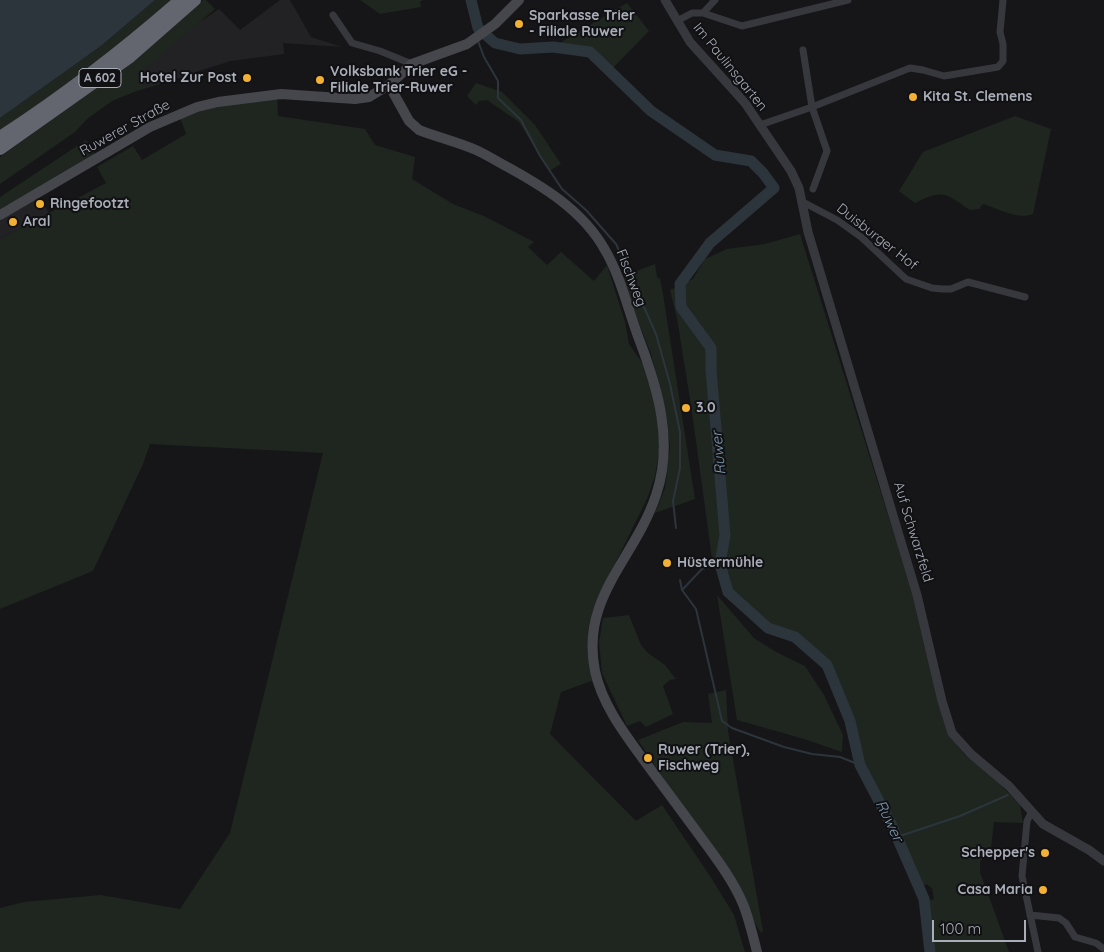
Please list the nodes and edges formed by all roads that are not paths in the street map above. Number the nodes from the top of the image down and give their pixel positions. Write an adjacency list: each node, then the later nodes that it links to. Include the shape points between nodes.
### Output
1 (180, 0): 16 (highway, A 602, via 129,44)
2 (195, 0): 17 (highway, A 602, via 130,57)
3 (519, 0): 12 (main road, Ruwerer Straße, via 495,24 467,44)
4 (665, 0): 10 (street, Im Paulinsgarten)
5 (715, 0): 8 (street)
6 (848, 0): 8 (street, via 742,26)
7 (1002, 0): 14 (street, via 1000,32 1003,61 998,67 944,76 910,68)
8 (703, 13): 10 (street, via 692,13)
9 (334, 16): 12 (street, via 352,44)
10 (677, 21): 15 (street, Im Paulinsgarten, via 705,61 738,94)
11 (803, 50): 14 (street)
12 (412, 64): 13 (main road, Ruwerer Straße)
13 (389, 85): 20 (main road, Ruwerer Straße, via 369,97 355,99 282,94 197,107 150,127); 27 (main road, Fischweg, via 413,126 477,150 535,182 583,220 605,249 647,358 661,409 664,437 662,474 656,496 602,597 595,618 593,654 596,673 619,726 720,863 742,903)
14 (812, 107): 15 (street); 18 (street, via 827,151)
15 (760, 125): 19 (street, Im Paulinsgarten, via 791,171)
16 (0, 138)
17 (0, 149)
18 (813, 189)
19 (801, 201): 21 (street, Im Paulinsgarten); 22 (street, Duisburger Hof, via 861,237 906,280 942,289 968,282)
20 (0, 215)
21 (808, 232): 23 (street, Auf Schwarzfeld, via 917,595 949,726 961,745 1010,786)
22 (1025, 297)
23 (1031, 813): 24 (street, Auf Schwarzfeld, via 1047,828); 25 (street, via 1022,876)
24 (1104, 861)
25 (1030, 915): 26 (street, via 1059,918 1075,937); 28 (street)
26 (1104, 949)
27 (757, 952)
28 (1038, 952)

